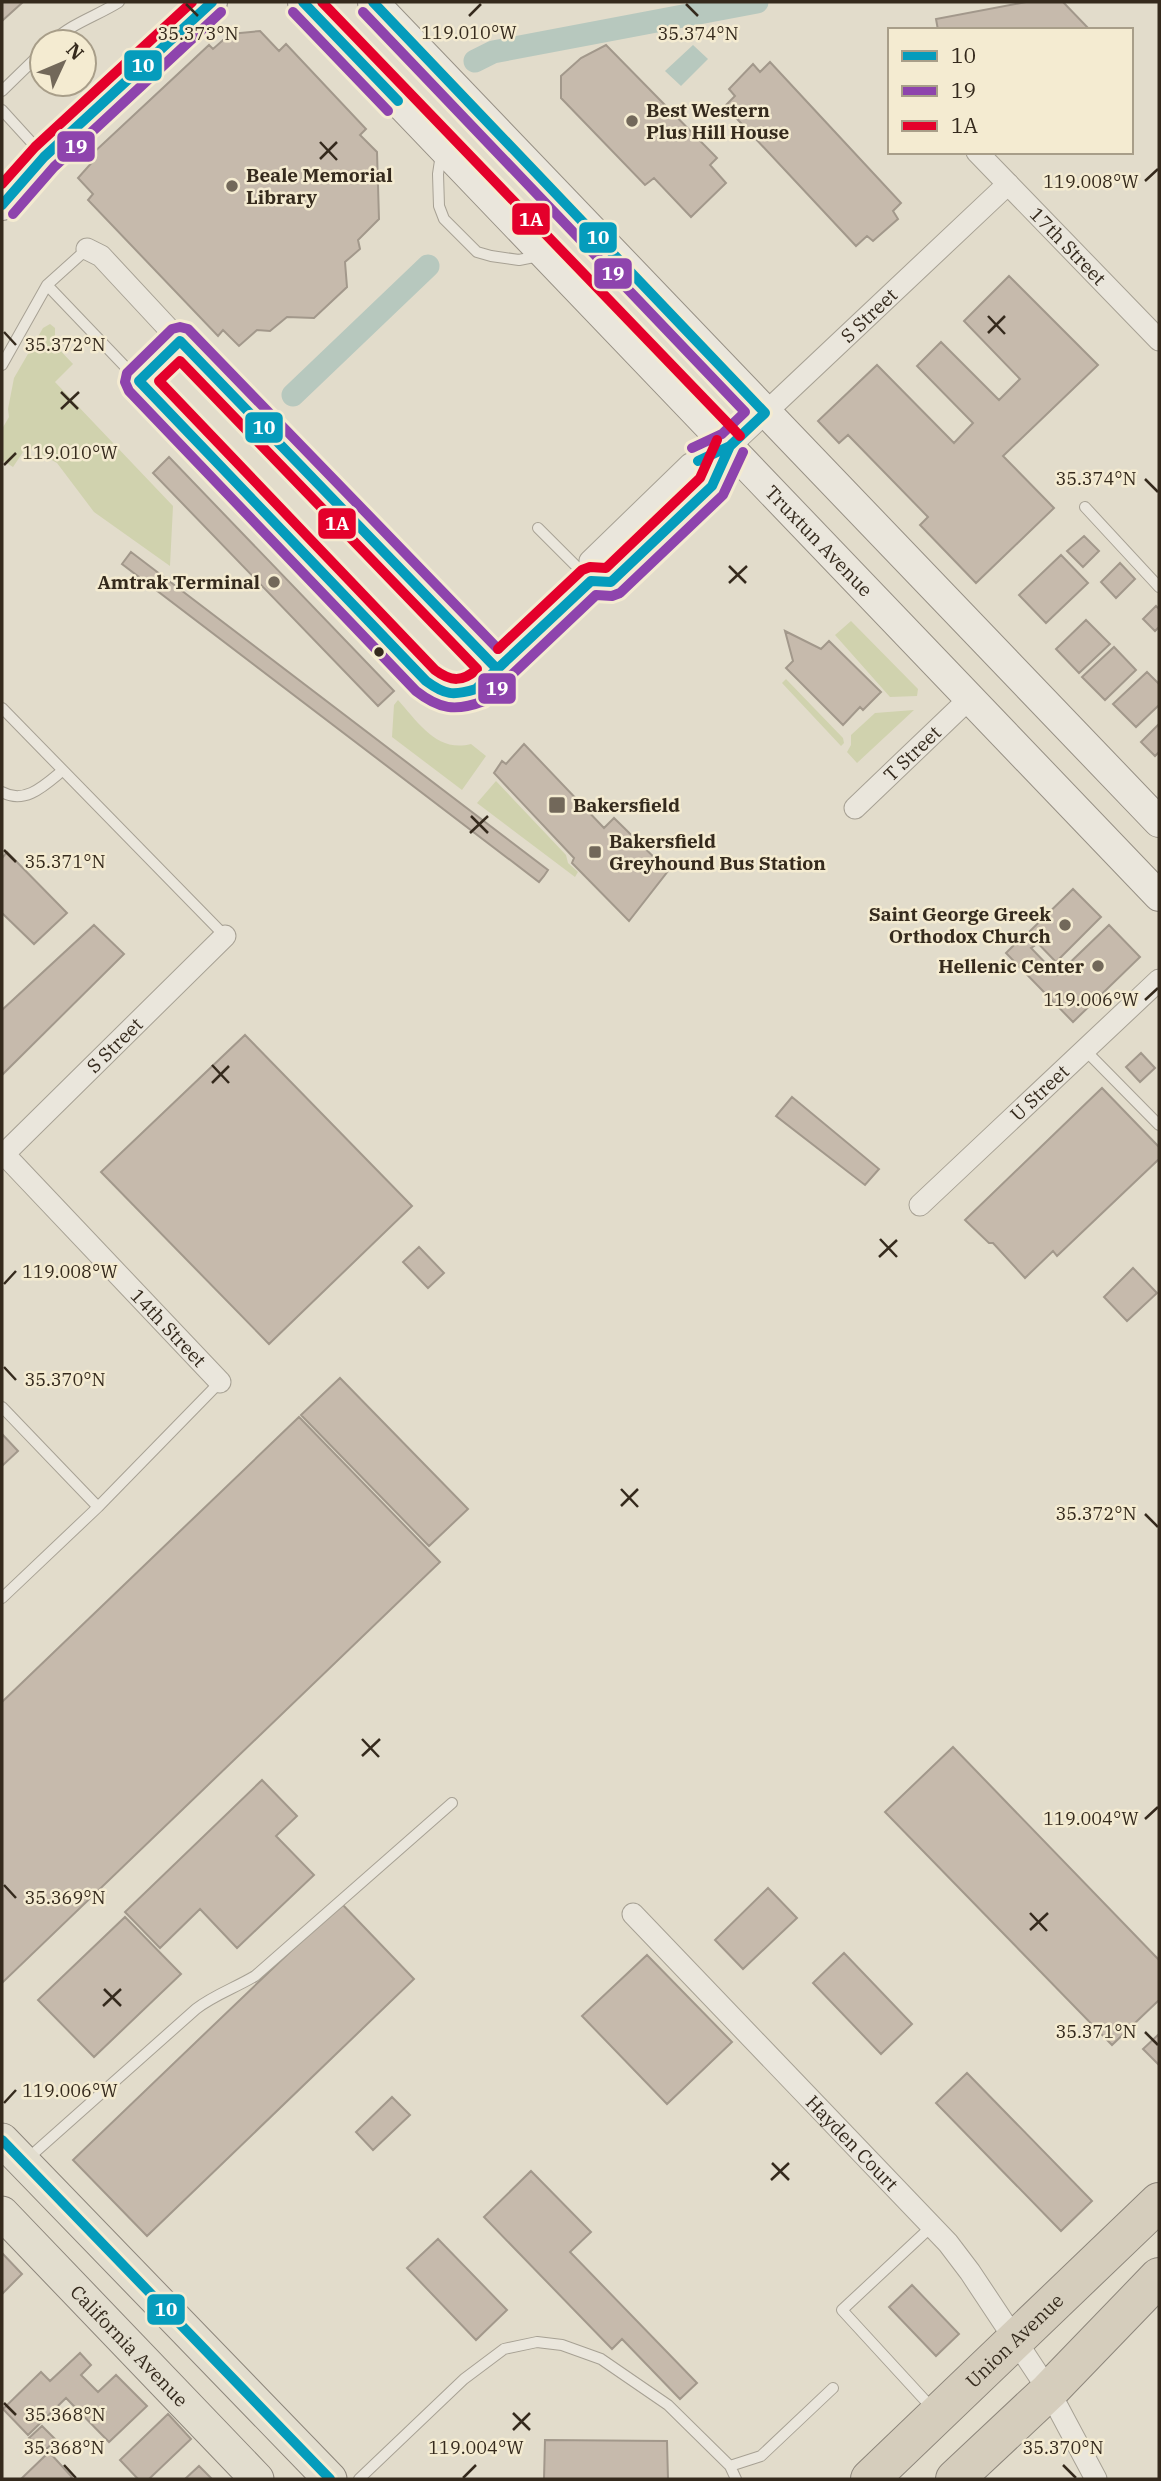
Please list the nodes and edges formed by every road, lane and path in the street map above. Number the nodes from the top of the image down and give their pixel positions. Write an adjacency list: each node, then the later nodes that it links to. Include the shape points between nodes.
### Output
1 (119, 2): 5 (lane)
2 (212, 2): 11 (main road)
3 (303, 2): 9 (main road, Truxtun Avenue)
4 (373, 2): 21 (main road)
5 (69, 28)
6 (28, 66): 7 (lane)
7 (2, 91)
8 (2, 110): 11 (lane)
9 (441, 148): 15 (main road, Truxtun Avenue); 15 (lane, via 439,206 444,219 477,252 519,260)
10 (979, 154): 12 (street, 17th Street)
11 (44, 157): 13 (main road)
12 (1008, 184): 18 (street, 17th Street); 21 (street, S Street)
13 (2, 205)
14 (87, 249): 16 (lane); 17 (street, via 102,256)
15 (545, 255): 22 (main road, Truxtun Avenue)
16 (47, 285): 19 (lane); 20 (lane)
17 (180, 341): 20 (lane); 27 (street)
18 (1159, 341)
19 (2, 365)
20 (139, 381): 27 (lane, via 426,681 441,692 459,694 476,689)
21 (765, 413): 22 (street, S Street); 33 (main road)
22 (730, 446): 25 (street, S Street, via 690,464 590,561); 25 (street, S Street, via 712,486 702,496 611,582); 28 (main road, Truxtun Avenue)
23 (1085, 507): 26 (lane)
24 (538, 528): 25 (lane)
25 (591, 581): 27 (street, S Street)
26 (1159, 587)
27 (498, 670)
28 (970, 698): 32 (street, T Street); 34 (main road, Truxtun Avenue)
29 (2, 708): 30 (lane)
30 (62, 771): 31 (lane, via 32,794 20,797); 35 (lane)
31 (2, 792)
32 (855, 808)
33 (1159, 822)
34 (1159, 896)
35 (225, 936): 39 (street, S Street)
36 (1159, 980): 37 (street, U Street)
37 (1085, 1050): 38 (lane); 40 (street, U Street)
38 (1159, 1125)
39 (2, 1154): 41 (street, 14th Street)
40 (920, 1205)
41 (220, 1382): 43 (lane)
42 (2, 1407): 43 (lane)
43 (98, 1507): 44 (lane)
44 (2, 1598)
45 (452, 1803): 47 (lane, via 255,1976 211,1997)
46 (633, 1914): 50 (street, Hayden Court)
47 (9, 2158): 58 (main road)
48 (1159, 2202): 52 (highway, Union Avenue)
49 (2, 2213): 57 (main road, California Avenue)
50 (932, 2226): 52 (street, Hayden Court, via 970,2272); 55 (lane, via 842,2310)
51 (1159, 2277): 54 (highway)
52 (1016, 2341): 54 (street, Hayden Court); 55 (highway, Union Avenue)
53 (832, 2388): 56 (lane, via 761,2456)
54 (1049, 2391): 62 (highway); 63 (street, Hayden Court)
55 (938, 2414): 61 (highway, Union Avenue)
56 (730, 2466): 59 (lane, via 668,2404 601,2359 562,2345 537,2342 504,2349 464,2379); 60 (lane)
57 (257, 2479)
58 (330, 2479)
59 (359, 2479)
60 (736, 2479)
61 (870, 2479)
62 (955, 2479)
63 (1096, 2479)

